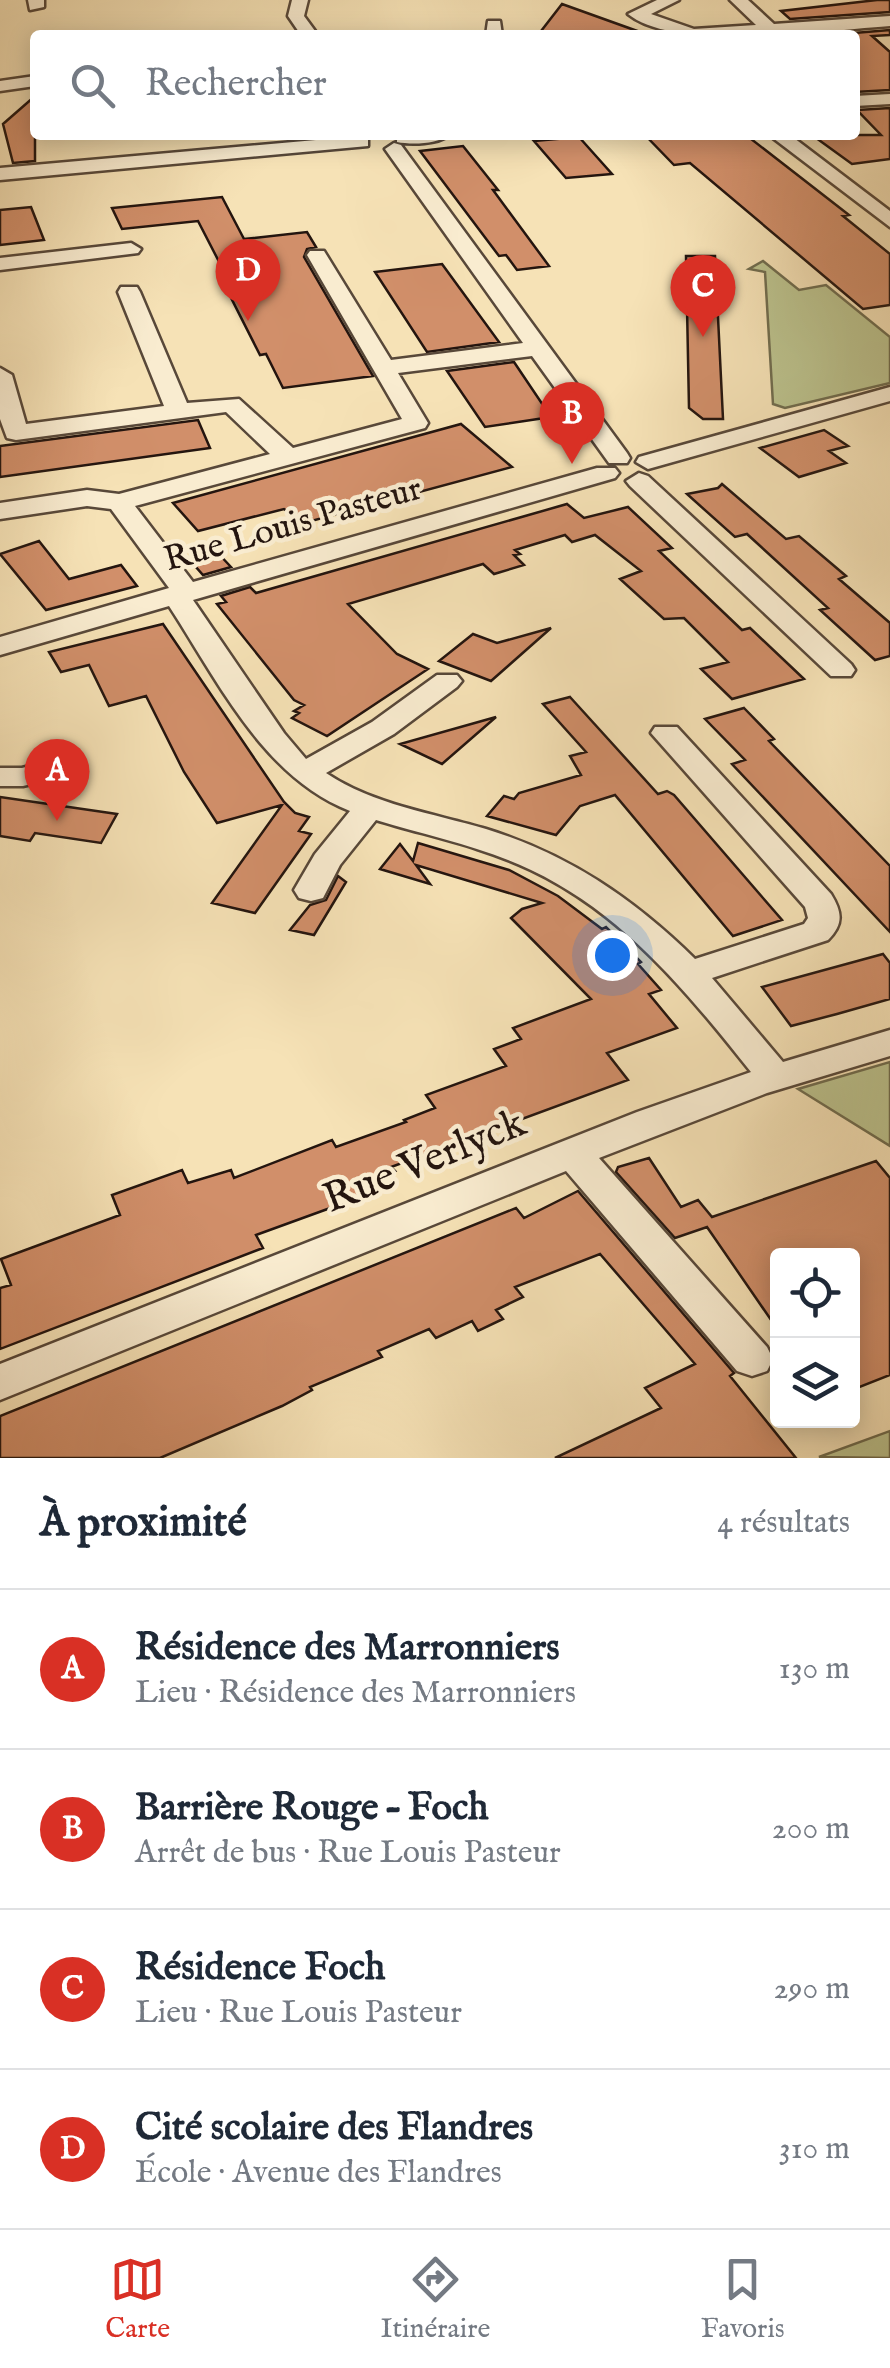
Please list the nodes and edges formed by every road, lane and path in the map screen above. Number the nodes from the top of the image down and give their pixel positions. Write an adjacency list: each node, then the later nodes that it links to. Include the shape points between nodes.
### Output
1 (300, 0): 6 (street, via 296,16)
2 (671, 0): 7 (street, via 636,14)
3 (738, 0): 5 (street)
4 (890, 22): 5 (street)
5 (770, 29): 8 (street)
6 (306, 30)
7 (678, 30)
8 (754, 30)
9 (30, 82): 10 (street)
10 (0, 86)
11 (890, 99): 12 (street)
12 (860, 101)
13 (348, 140): 17 (street)
14 (367, 140): 16 (street, via 372,149)
15 (785, 140): 18 (street)
16 (399, 141): 23 (street)
17 (0, 174)
18 (890, 221)
19 (131, 249): 21 (street)
20 (317, 255): 24 (street)
21 (0, 264)
22 (129, 292): 27 (street)
23 (539, 348): 24 (street); 28 (street)
24 (385, 368): 29 (street, via 416,423)
25 (0, 374): 27 (street, via 16,433)
26 (890, 394): 31 (street)
27 (178, 412): 29 (street, via 231,404)
28 (603, 436): 30 (street); 32 (street)
29 (288, 457): 33 (street)
30 (612, 466): 31 (street, via 617,480); 32 (street, Rue Louis Pasteur)
31 (643, 472): 37 (street)
32 (572, 483): 35 (street, Rue Louis Pasteur)
33 (119, 502): 34 (street, via 87,498); 35 (street)
34 (0, 511)
35 (181, 594): 36 (street, Rue Louis Pasteur); 41 (street, via 280,747)
36 (0, 646)
37 (840, 670)
38 (447, 681): 41 (street)
39 (666, 733): 45 (street, via 825,913 816,932)
40 (49, 770): 42 (street)
41 (304, 773): 43 (street)
42 (0, 777)
43 (369, 808): 44 (street, via 326,860); 45 (street, via 489,840 571,875 629,913)
44 (311, 890)
45 (688, 973): 47 (street)
46 (890, 1043): 47 (street, Rue Verlyck)
47 (775, 1077): 48 (street, Rue Verlyck)
48 (574, 1154): 49 (street); 50 (street, Rue Verlyck)
49 (752, 1359)
50 (0, 1382)

